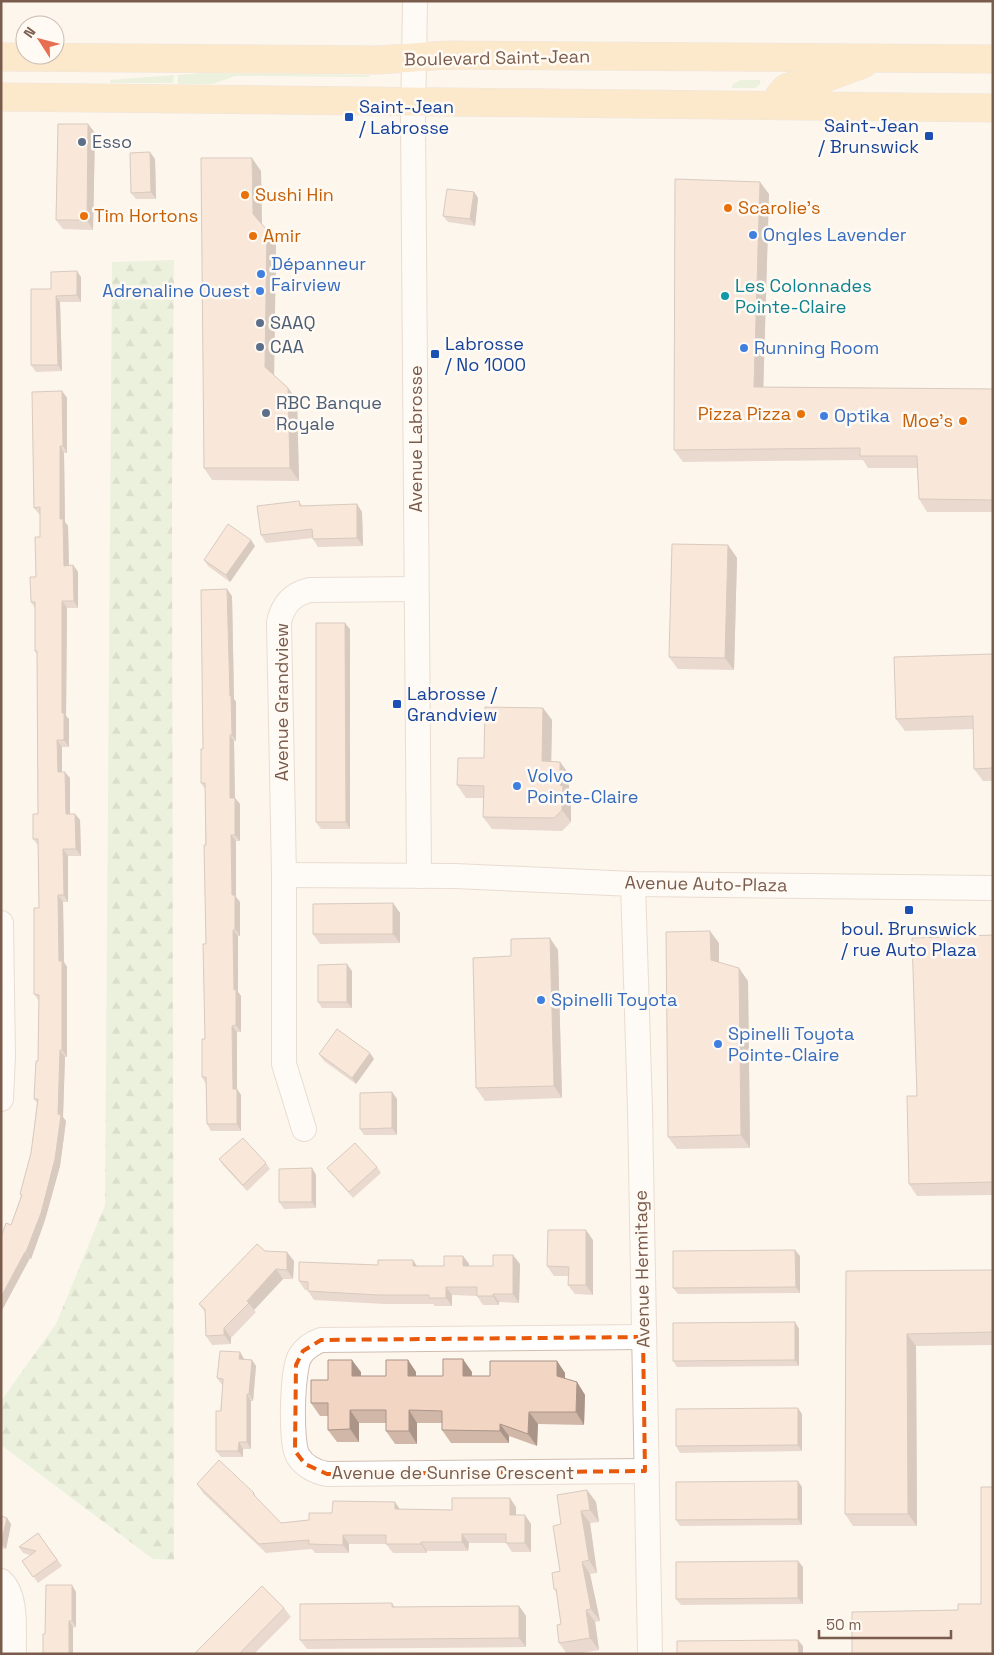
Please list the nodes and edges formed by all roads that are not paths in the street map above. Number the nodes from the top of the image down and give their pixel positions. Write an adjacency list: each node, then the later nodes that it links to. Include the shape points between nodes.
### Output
1 (415, 1): 3 (street, Avenue Labrosse)
2 (1, 57): 3 (main road, Boulevard Saint-Jean)
3 (413, 58): 4 (main road, Boulevard Saint-Jean, via 447,55); 7 (street, Avenue Labrosse)
4 (877, 58): 5 (main road, Boulevard Saint-Jean); 8 (main road, via 809,84 786,88)
5 (993, 59)
6 (1, 97): 7 (main road)
7 (413, 101): 8 (main road); 12 (street, Avenue Labrosse)
8 (777, 105): 9 (main road)
9 (964, 108): 10 (main road); 11 (main road)
10 (993, 108)
11 (993, 113)
12 (416, 589): 13 (street, Avenue Grandview, via 310,590 296,595 284,606 280,622); 14 (street, Avenue Labrosse)
13 (284, 875): 14 (street); 19 (street, Avenue Grandview, via 284,1064)
14 (420, 876): 15 (street, Avenue Auto-Plaza)
15 (634, 884): 16 (street, Avenue Auto-Plaza); 20 (street, Avenue Hermitage)
16 (993, 888)
17 (1, 923): 18 (street)
18 (1, 1099)
19 (304, 1129)
20 (643, 1337): 21 (street, Avenue Hermitage); 21 (street, Avenue de Sunrise Crescent, via 322,1340 303,1351 296,1365 293,1414 295,1450 299,1458 312,1469 327,1474)
21 (645, 1472): 24 (street, Avenue Hermitage)
22 (1, 1581): 23 (street, via 10,1591 12,1600)
23 (14, 1654)
24 (650, 1654)

